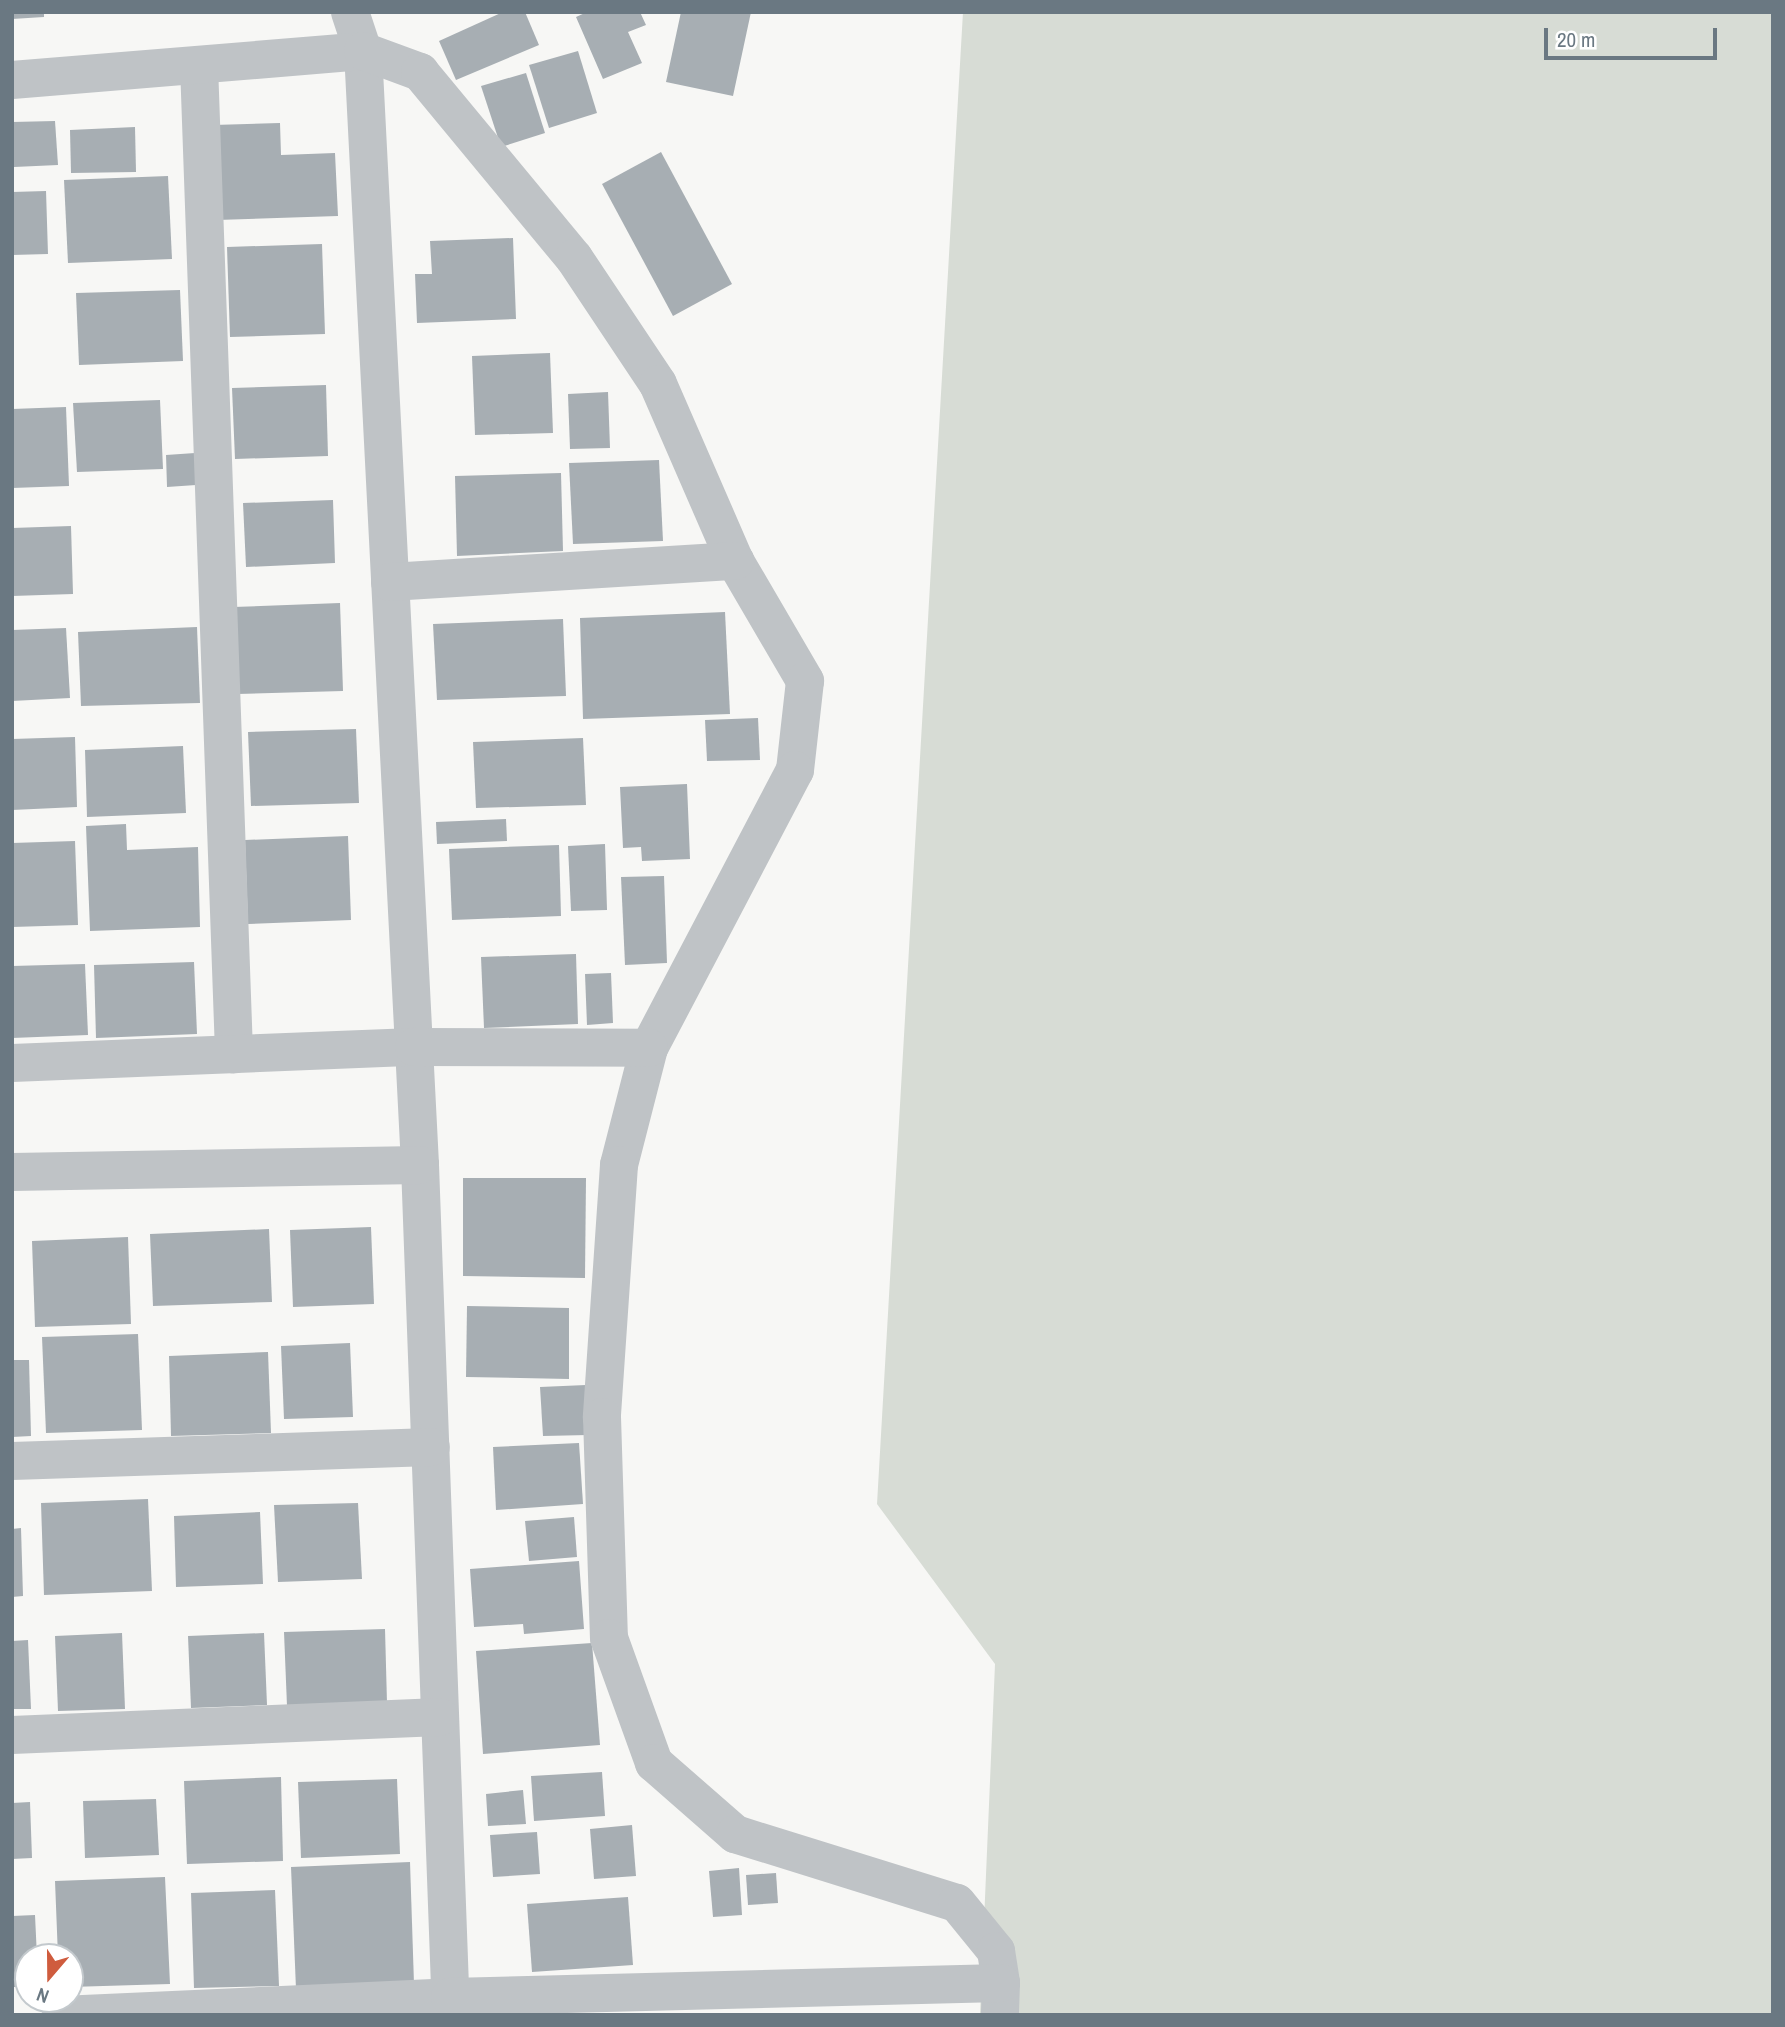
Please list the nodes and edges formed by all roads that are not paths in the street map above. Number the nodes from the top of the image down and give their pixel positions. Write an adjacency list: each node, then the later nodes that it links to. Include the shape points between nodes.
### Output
1 (350, 12): 2 (street)
2 (363, 51): 3 (street); 5 (street, via 420,72 574,258 658,384); 6 (street)
3 (199, 65): 4 (street); 9 (street)
4 (12, 80)
5 (735, 561): 6 (street); 8 (street, via 805,681 795,769)
6 (390, 582): 7 (street)
7 (414, 1047): 8 (street); 9 (street); 11 (street)
8 (649, 1048): 17 (street, via 620,1165 602,1416 609,1637 654,1763 735,1834 957,1903 996,1951)
9 (234, 1054): 10 (street)
10 (12, 1063)
11 (420, 1165): 12 (street); 13 (street)
12 (12, 1172)
13 (431, 1447): 14 (street); 15 (street)
14 (12, 1461)
15 (440, 1717): 16 (street); 18 (street)
16 (12, 1735)
17 (1000, 1999): 18 (street)
18 (450, 2006): 19 (street)
19 (61, 2015)

